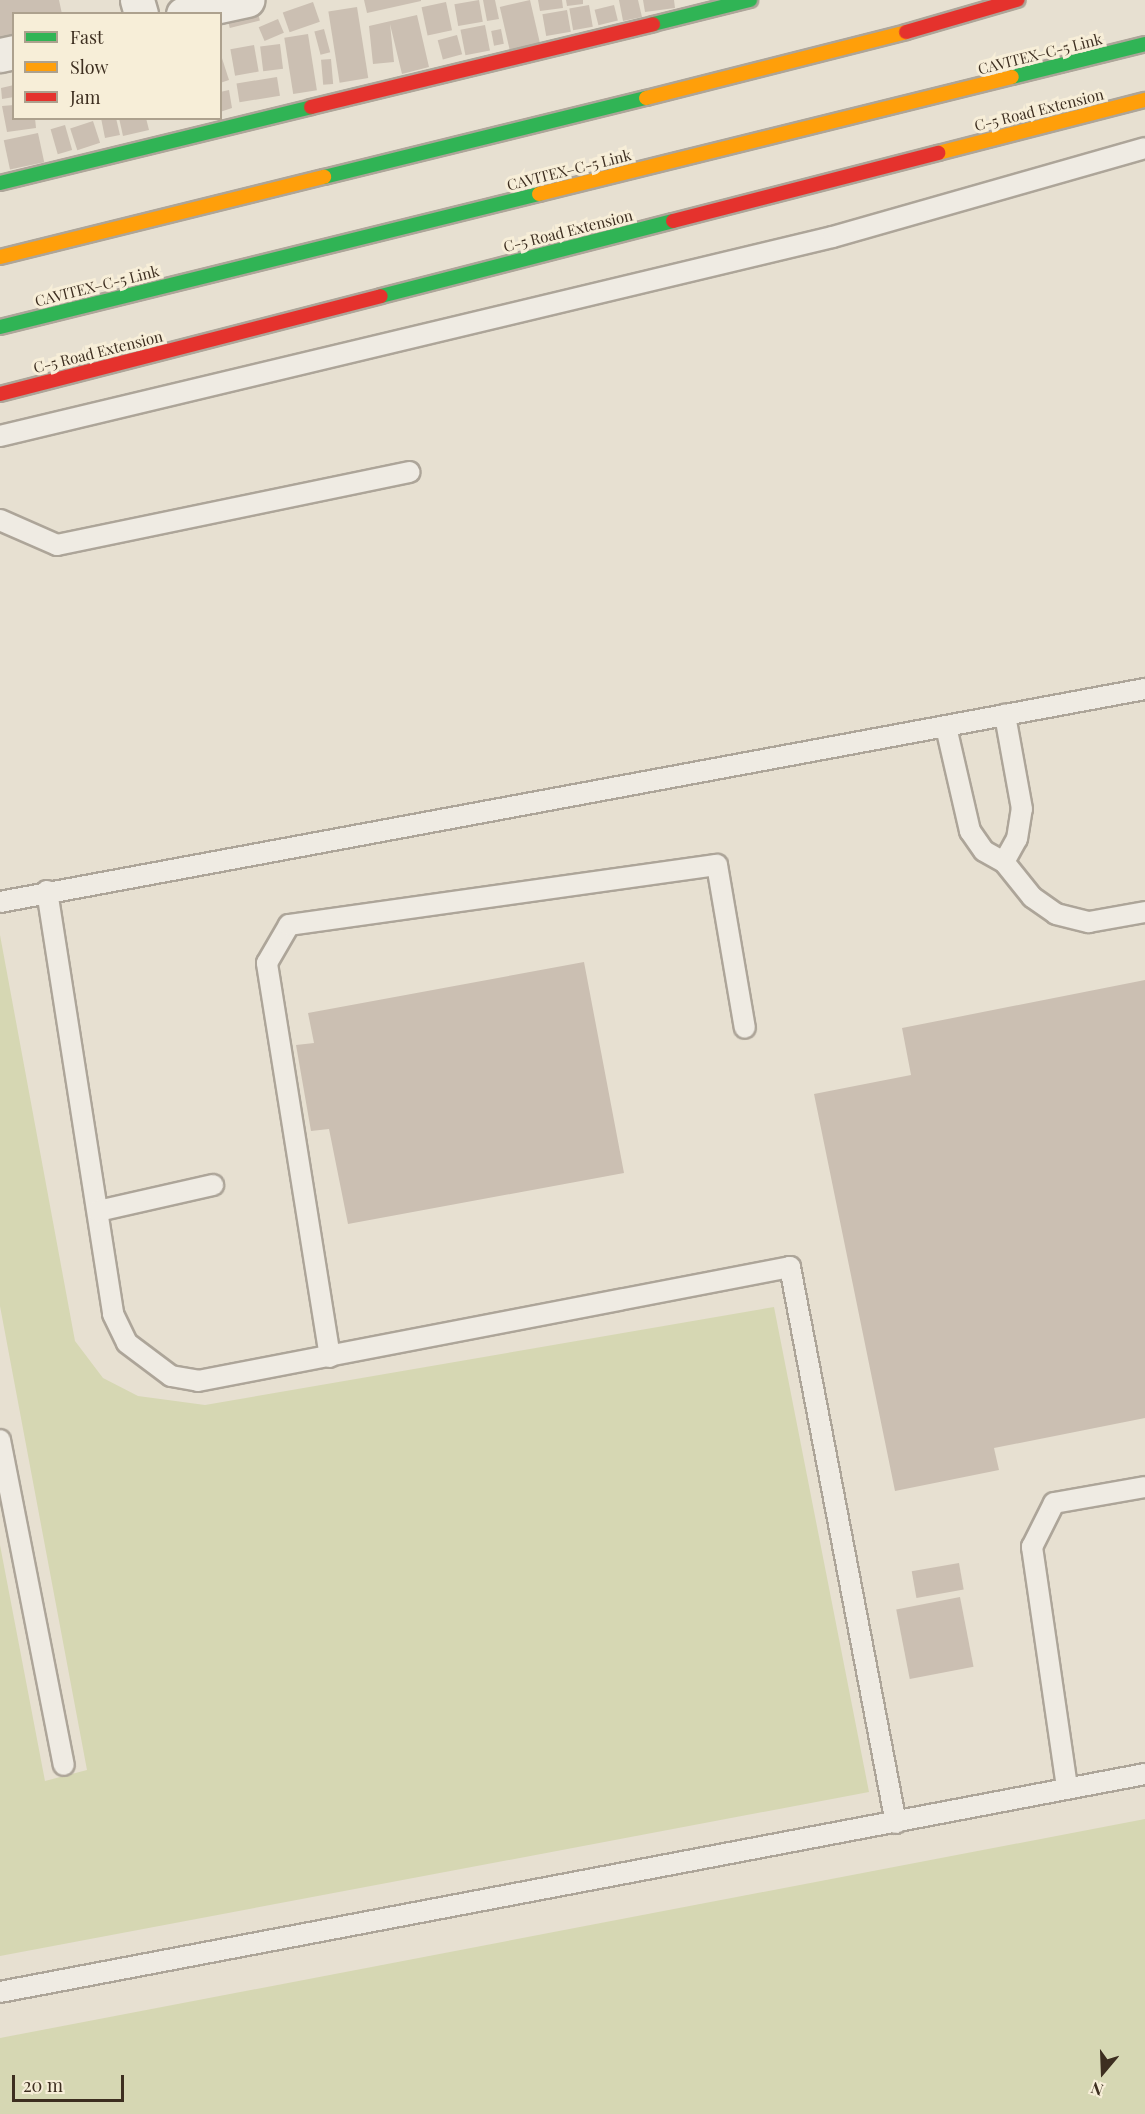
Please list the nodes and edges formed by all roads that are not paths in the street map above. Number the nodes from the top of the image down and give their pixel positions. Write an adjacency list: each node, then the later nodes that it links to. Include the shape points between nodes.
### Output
1 (247, 0): 4 (street)
2 (750, 0): 8 (main road)
3 (1017, 0): 9 (main road, via 872,42)
4 (192, 12)
5 (1145, 45): 10 (main road, CAVITEX–C-5 Link)
6 (1145, 100): 11 (main road, C-5 Road Extension)
7 (1145, 148): 12 (lane, via 833,237)
8 (0, 183)
9 (0, 256)
10 (0, 327)
11 (0, 394)
12 (0, 436)
13 (410, 472): 14 (lane, via 57,545)
14 (0, 520)
15 (1145, 689): 16 (lane)
16 (1005, 715): 17 (lane); 18 (lane, via 1022,809 1017,839)
17 (946, 727): 18 (lane, via 970,831 984,851); 19 (lane)
18 (1004, 862): 21 (lane, via 1032,897 1056,914 1089,922)
19 (47, 891): 20 (lane); 24 (lane)
20 (0, 902)
21 (1145, 912)
22 (745, 1028): 25 (lane, via 717,865 289,925 267,963)
23 (213, 1185): 24 (lane)
24 (98, 1211): 25 (lane, via 113,1314 127,1343 171,1376 198,1382)
25 (330, 1357): 31 (lane, via 790,1267)
26 (0, 1440): 28 (lane)
27 (1145, 1487): 30 (lane, via 1054,1503 1032,1547)
28 (64, 1765)
29 (1145, 1774): 30 (lane)
30 (1067, 1787): 31 (lane)
31 (896, 1823): 32 (lane)
32 (0, 1992)

